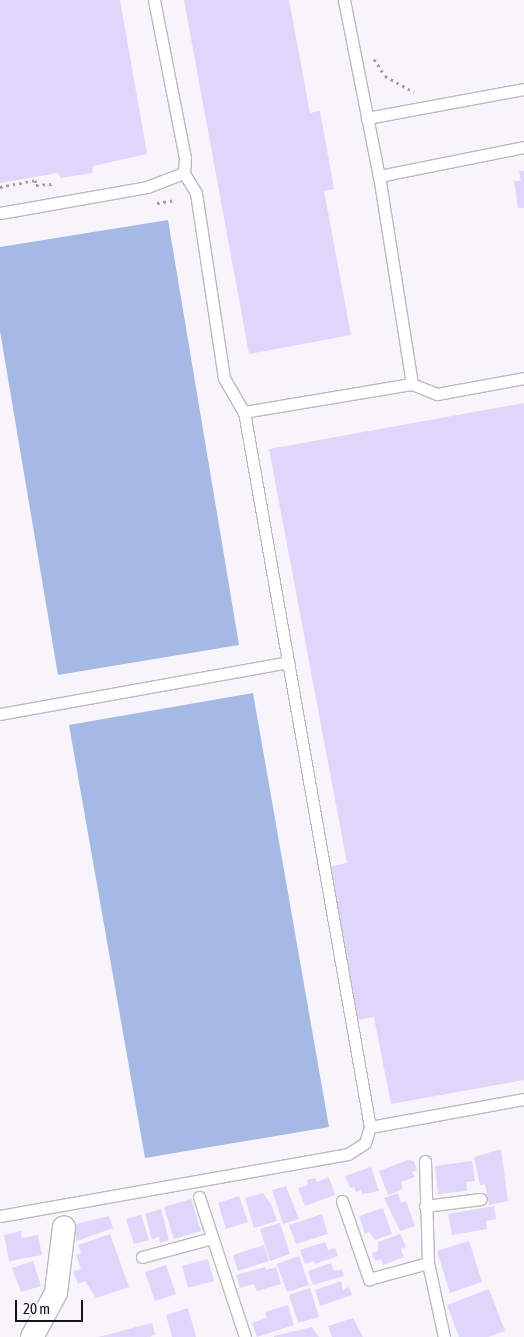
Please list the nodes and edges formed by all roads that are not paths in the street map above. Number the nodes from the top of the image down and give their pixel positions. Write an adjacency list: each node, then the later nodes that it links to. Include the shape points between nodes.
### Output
1 (154, 0): 6 (lane, via 185,158)
2 (344, 0): 4 (lane)
3 (524, 89): 4 (lane)
4 (367, 118): 7 (lane)
5 (524, 147): 7 (lane)
6 (184, 173): 8 (lane, via 147,187); 11 (lane, via 196,193 224,378)
7 (379, 176): 10 (lane)
8 (0, 213)
9 (524, 378): 10 (lane, via 437,394)
10 (412, 384): 11 (lane)
11 (244, 412): 12 (lane)
12 (288, 662): 13 (lane); 15 (lane)
13 (0, 714)
14 (524, 1099): 15 (lane)
15 (370, 1127): 21 (lane, via 365,1143 348,1154)
16 (426, 1161): 20 (lane)
17 (199, 1197): 23 (lane)
18 (481, 1200): 20 (lane)
19 (342, 1201): 25 (lane, via 370,1279)
20 (425, 1206): 25 (lane)
21 (0, 1216)
22 (64, 1227): 26 (street, via 56,1293)
23 (212, 1238): 24 (lane); 27 (lane)
24 (142, 1257)
25 (428, 1263): 28 (lane)
26 (32, 1337)
27 (245, 1337)
28 (444, 1337)

